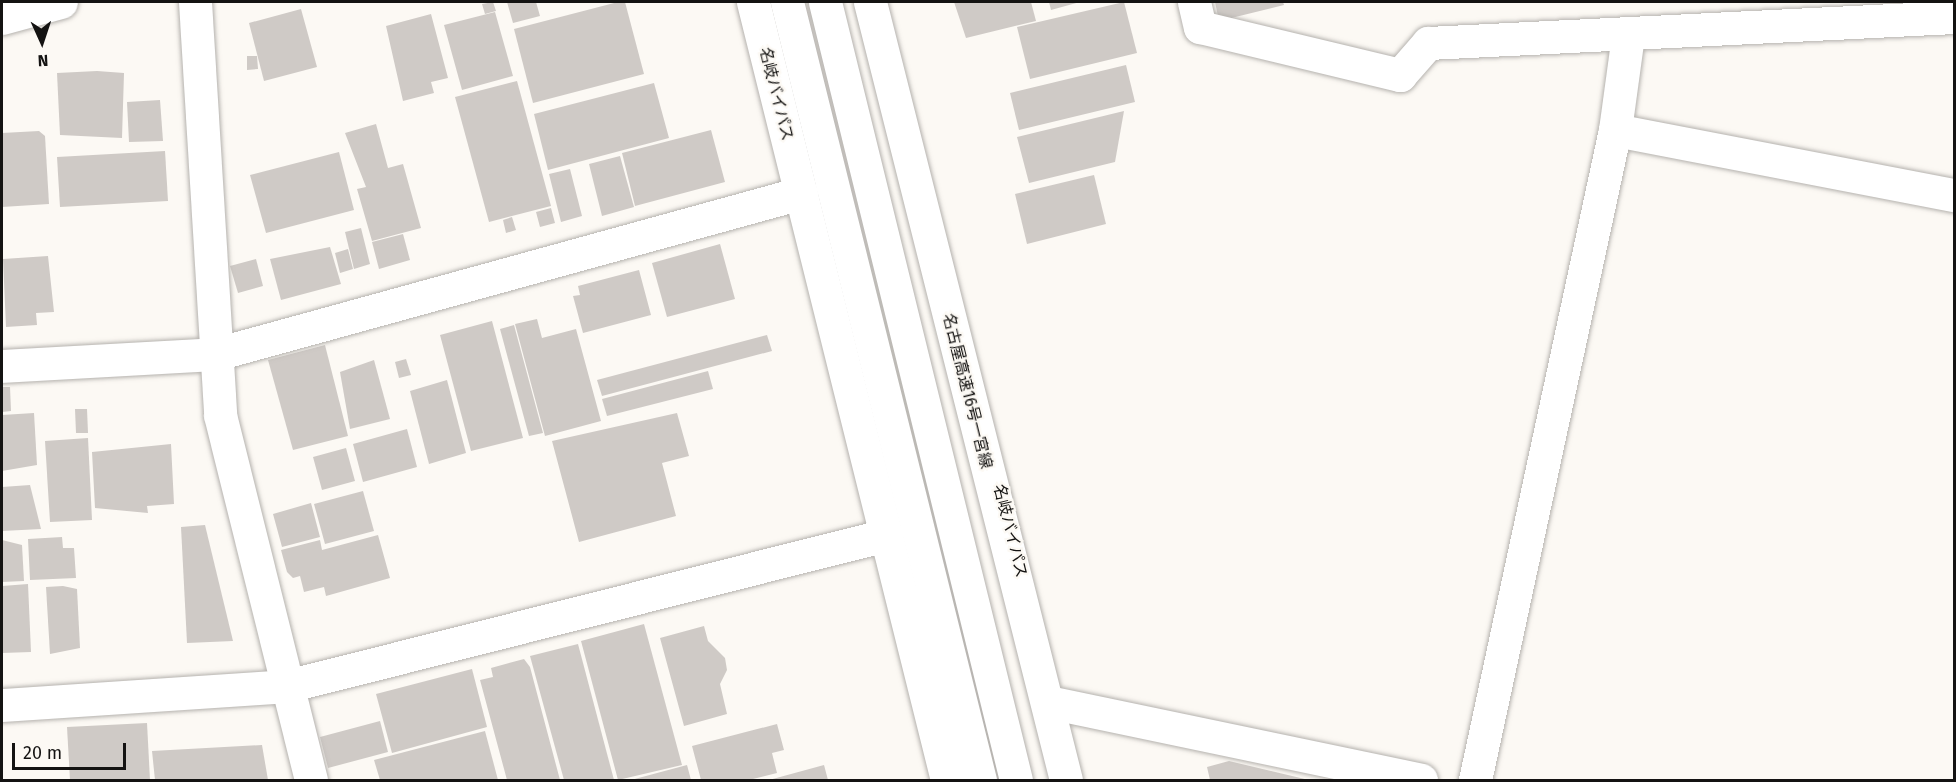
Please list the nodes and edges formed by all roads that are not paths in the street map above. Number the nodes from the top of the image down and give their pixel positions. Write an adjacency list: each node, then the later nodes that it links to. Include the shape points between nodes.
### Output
1 (61, 2): 11 (main road)
2 (195, 2): 16 (main road)
3 (753, 2): 14 (main road, 名岐バイパス)
4 (787, 2): 24 (main road)
5 (825, 2): 25 (main road)
6 (870, 2): 26 (main road, 名古屋高速16号一宮線)
7 (878, 2): 20 (main road, 名岐バイパス)
8 (1194, 2): 12 (main road, via 1200,27 1400,75 1428,43)
9 (1861, 12): 10 (main road); 12 (main road)
10 (1954, 17)
11 (2, 18)
12 (1628, 35): 13 (main road)
13 (1615, 130): 15 (main road); 29 (main road)
14 (801, 193): 16 (main road); 18 (main road, 名岐バイパス)
15 (1954, 195)
16 (216, 354): 17 (main road); 19 (main road, via 220,415)
17 (2, 366)
18 (886, 535): 19 (main road); 23 (main road, 名岐バイパス)
19 (287, 686): 21 (main road); 22 (main road)
20 (1053, 703): 27 (main road, 名岐バイパス); 28 (main road)
21 (2, 705)
22 (311, 780)
23 (947, 780)
24 (980, 780)
25 (1016, 780)
26 (1066, 780)
27 (1073, 780)
28 (1421, 780)
29 (1475, 780)

